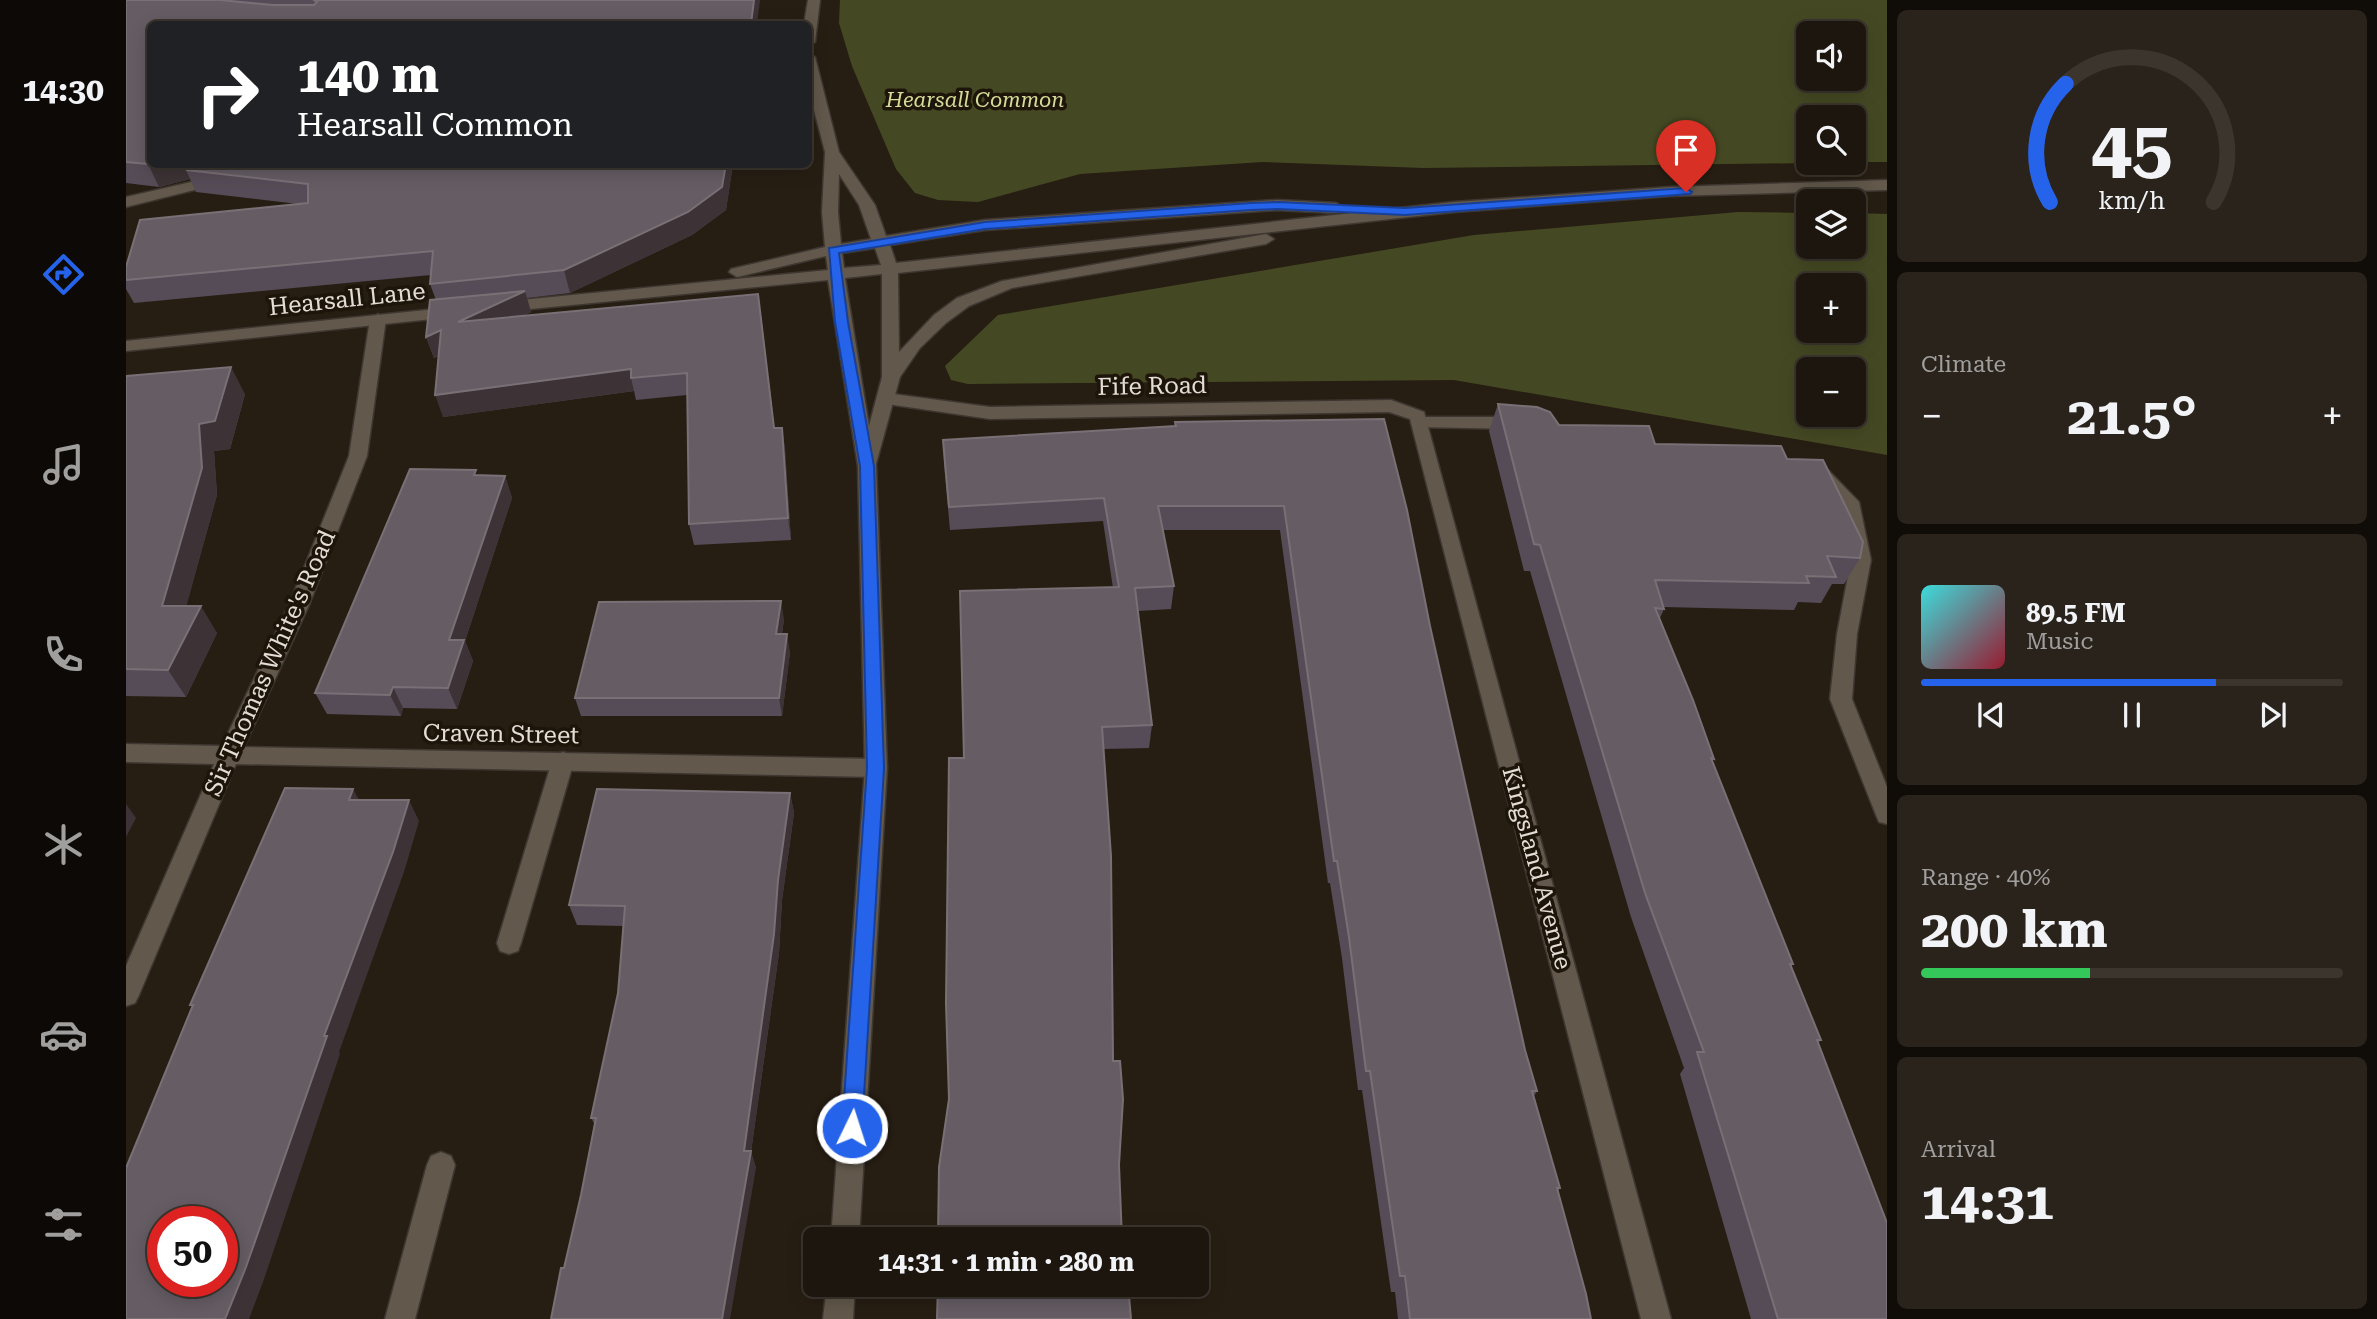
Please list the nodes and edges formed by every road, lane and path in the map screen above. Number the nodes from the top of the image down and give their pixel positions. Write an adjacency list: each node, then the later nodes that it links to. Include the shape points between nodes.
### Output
1 (814, 0): 2 (main road)
2 (811, 21)
3 (812, 73): 4 (main road)
4 (832, 152): 10 (main road, via 867,205); 11 (main road)
5 (223, 168): 7 (main road, via 209,182)
6 (1887, 185): 8 (main road, via 1704,191)
7 (126, 202)
8 (1405, 212): 9 (main road); 10 (main road, via 1278,205 985,225)
9 (1324, 219): 12 (main road); 17 (main road, via 1284,236 1008,284 963,302 940,319 914,344)
10 (882, 243): 11 (main road); 12 (main road)
11 (833, 250): 13 (main road); 14 (main road, Hearsall Lane)
12 (890, 268): 13 (main road); 17 (main road)
13 (836, 273): 14 (main road, Hearsall Lane); 21 (main road)
14 (656, 291): 15 (main road, Hearsall Lane)
15 (378, 319): 16 (main road, Hearsall Lane); 24 (main road, Sir Thomas White's Road, via 358,456 299,605)
16 (126, 346)
17 (891, 377): 18 (main road)
18 (886, 398): 19 (main road, Fife Road, via 990,413 1391,406); 21 (main road)
19 (1419, 420): 20 (main road, Fife Road); 35 (main road, Kingsland Avenue)
20 (1543, 425)
21 (867, 466): 26 (main road)
22 (1796, 469): 27 (main road, via 1822,475 1849,502 1860,560 1841,699)
23 (126, 753): 24 (main road, Craven Street)
24 (229, 754): 25 (main road, Craven Street); 29 (main road, Sir Thomas White's Road)
25 (563, 761): 26 (main road, Craven Street); 28 (main road)
26 (876, 768): 31 (main road)
27 (1887, 815)
28 (509, 943)
29 (126, 995)
30 (441, 1165): 33 (main road)
31 (846, 1227)
32 (840, 1297): 34 (main road)
33 (400, 1319)
34 (838, 1319)
35 (1656, 1319)

